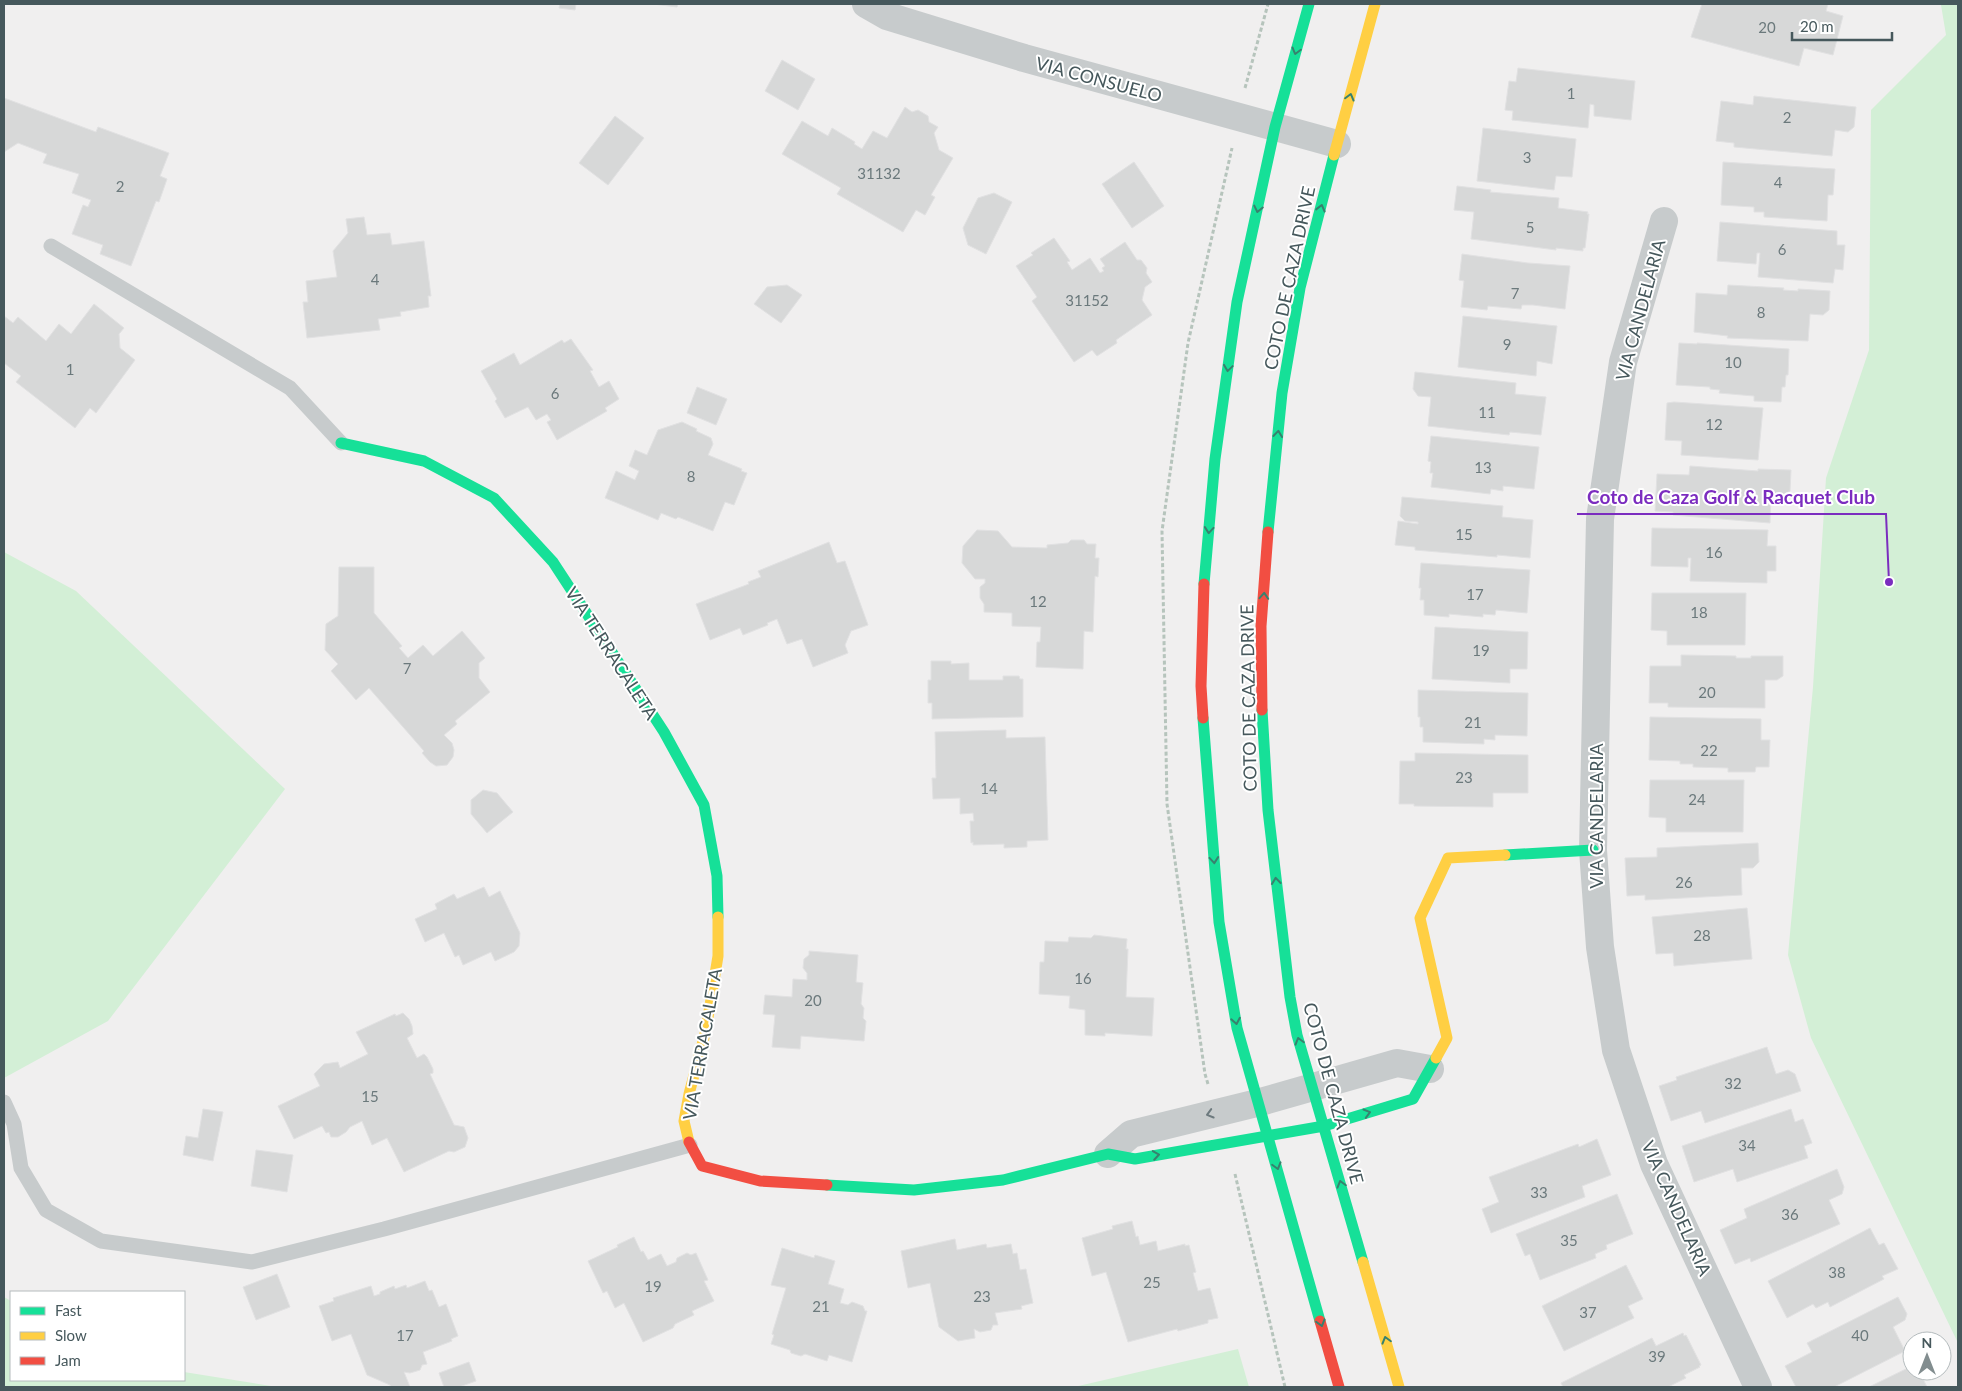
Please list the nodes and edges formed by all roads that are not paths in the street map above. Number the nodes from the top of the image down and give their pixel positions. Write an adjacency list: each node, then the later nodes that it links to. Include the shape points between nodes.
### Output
1 (866, 4): 4 (street, VIA CONSUELO, via 887,16 1024,58)
2 (1309, 4): 4 (main road, one-way to 4)
3 (1375, 4): 5 (main road, COTO DE CAZA DRIVE, one-way to 3)
4 (1275, 127): 5 (street, VIA CONSUELO); 13 (main road, one-way to 13, via 1237,302 1215,458 1204,581 1201,686 1219,922 1237,1028)
5 (1337, 144): 11 (main road, COTO DE CAZA DRIVE, one-way to 5, via 1296,1035 1270,828 1262,711 1261,626 1282,393 1300,288)
6 (1664, 221): 9 (street, VIA CANDELARIA, via 1623,362 1600,519)
7 (51, 246): 8 (lane, via 290,388)
8 (341, 442): 16 (main road, VIA TERRACALETA, via 424,461 494,498 553,562 664,732 704,805 717,876 718,956 706,1030 684,1121)
9 (1593, 850): 10 (main road, VIA TERRACALETA, via 1448,858 1420,918 1447,1038); 20 (street, VIA CANDELARIA, via 1600,947 1616,1050 1654,1164)
10 (1430, 1069): 11 (street, VIA TERRACALETA, via 1397,1063); 14 (main road, VIA TERRACALETA, one-way to 10, via 1413,1099)
11 (1313, 1088): 13 (street, VIA TERRACALETA); 14 (main road, COTO DE CAZA DRIVE)
12 (4, 1102): 16 (lane, via 14,1124 21,1168 46,1210 102,1242 252,1262)
13 (1257, 1103): 15 (main road); 17 (street, VIA TERRACALETA, one-way to 17, via 1131,1134)
14 (1324, 1126): 15 (main road, VIA TERRACALETA); 19 (main road, COTO DE CAZA DRIVE, one-way to 14)
15 (1269, 1137): 17 (main road, VIA TERRACALETA, one-way to 15, via 1135,1159); 18 (main road, one-way to 18)
16 (690, 1145): 17 (main road, VIA TERRACALETA, via 702,1166 760,1181 914,1190 1003,1180)
17 (1108, 1154)
18 (1339, 1387)
19 (1399, 1387)
20 (1758, 1387)

